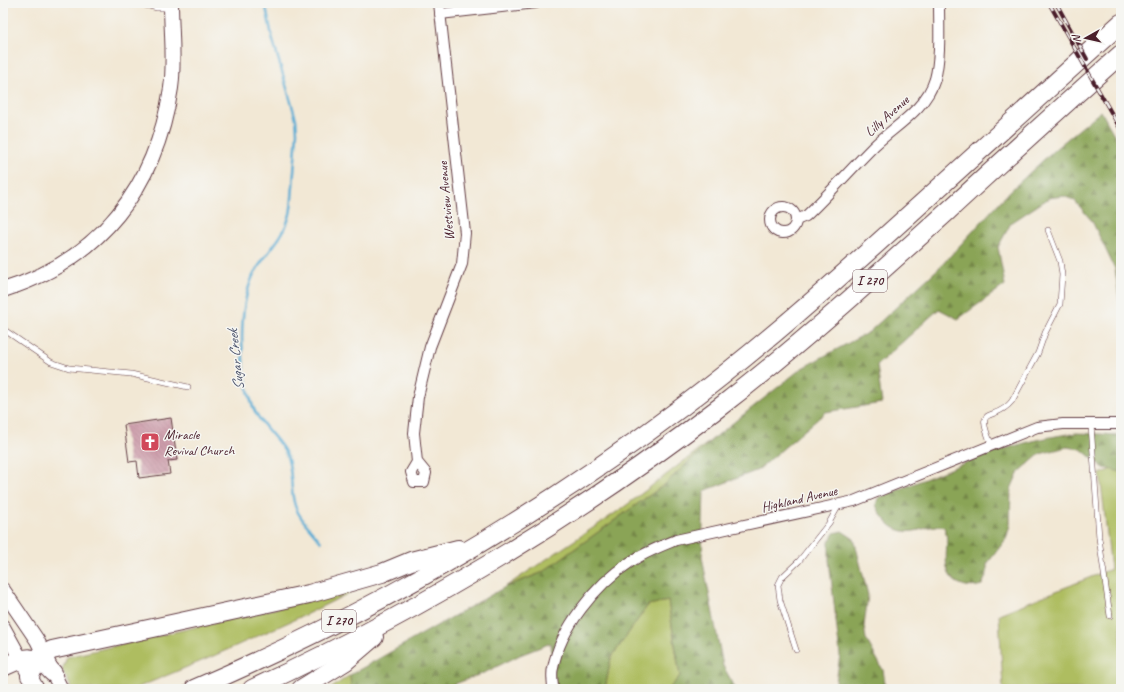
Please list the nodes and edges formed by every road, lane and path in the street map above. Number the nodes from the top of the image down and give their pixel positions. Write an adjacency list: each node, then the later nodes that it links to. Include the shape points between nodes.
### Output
1 (137, 3): 5 (lane, via 157,8)
2 (439, 3): 6 (street, Westview Avenue)
3 (536, 3): 6 (street)
4 (939, 3): 9 (street, Lilly Avenue, via 936,73 928,95 920,106 875,145 806,216)
5 (171, 5): 11 (main road, via 171,86 154,156 135,191 102,234 76,255 42,276)
6 (440, 14): 17 (street, Westview Avenue, via 465,233 462,264 430,347 418,397 414,433)
7 (1121, 23): 19 (highway, I 270, via 879,242 757,348 682,408 602,465)
8 (1121, 54): 22 (highway, I 270, via 837,311 723,405 606,490 509,552)
9 (796, 220)
10 (1048, 230): 16 (lane, via 1060,261 1060,304 1038,353 1012,401 984,419 984,428)
11 (3, 290)
12 (3, 328): 13 (lane, via 51,362 69,368 131,374)
13 (188, 387)
14 (1121, 424): 15 (street, Highland Avenue)
15 (1091, 425): 16 (street, Highland Avenue, via 1063,424 1037,427); 21 (lane, via 1099,538)
16 (992, 446): 18 (street, Highland Avenue)
17 (417, 462)
18 (839, 505): 24 (lane, via 829,522 778,586); 33 (street, Highland Avenue, via 676,540 628,563 597,590 564,633 552,668)
19 (478, 544): 25 (highway, via 410,561 382,573 309,594 78,644); 30 (highway, I 270, via 352,614)
20 (3, 590): 25 (main road)
21 (1110, 616)
22 (397, 617): 31 (highway, I 270, via 325,655); 32 (highway, via 346,661)
23 (3, 627): 25 (main road)
24 (796, 650)
25 (34, 657): 26 (highway); 27 (highway); 28 (highway)
26 (3, 668)
27 (53, 673): 29 (main road)
28 (33, 683)
29 (61, 689)
30 (194, 689)
31 (252, 689)
32 (301, 689)
33 (553, 689)

